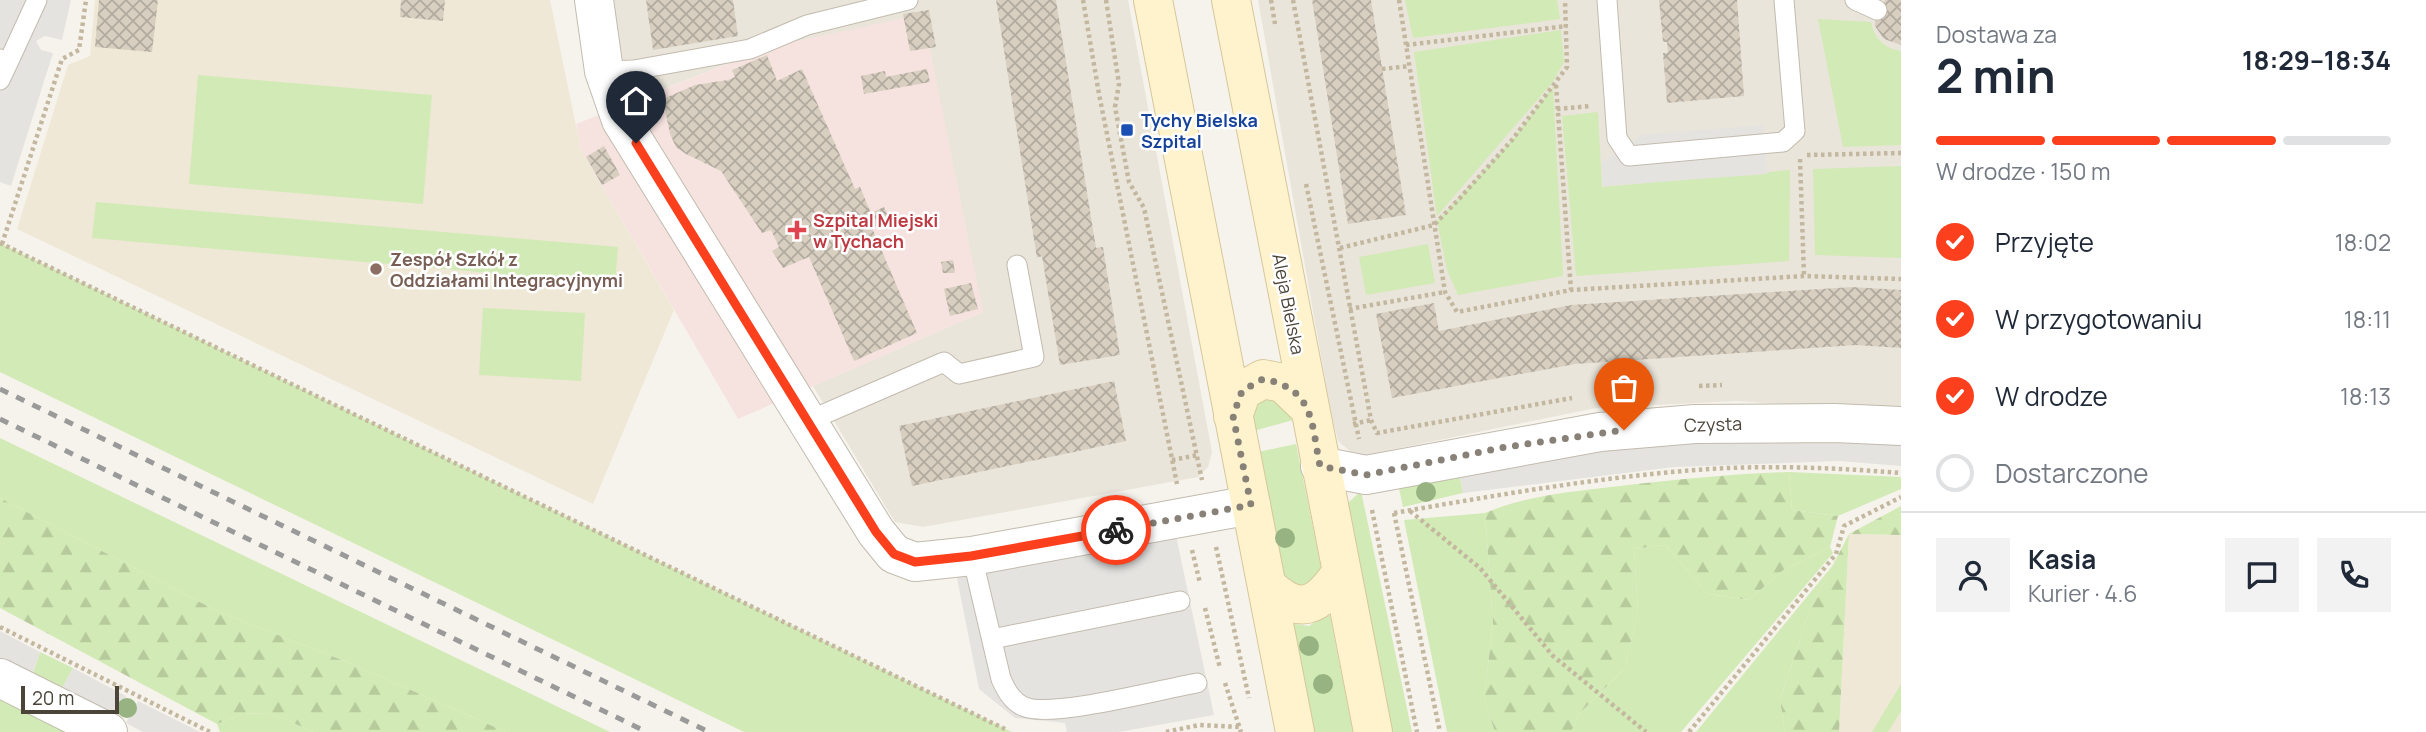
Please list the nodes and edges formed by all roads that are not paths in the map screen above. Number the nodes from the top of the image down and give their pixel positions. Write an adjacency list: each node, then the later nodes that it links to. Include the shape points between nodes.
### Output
1 (37, 0): 10 (lane)
2 (594, 0): 11 (street)
3 (908, 0): 11 (lane, via 807,25 750,49)
4 (1153, 0): 14 (main road)
5 (1231, 0): 13 (main road, Aleja Bielska)
6 (1607, 0): 7 (lane, via 1617,138 1629,156 1783,142 1795,131)
7 (1784, 0)
8 (1855, 0): 9 (lane)
9 (1877, 10)
10 (3, 67)
11 (604, 71): 15 (street, via 621,120)
12 (1017, 265): 15 (lane, via 1034,357 959,374 944,362)
13 (1308, 407): 14 (main road, via 1283,383 1263,379 1242,391); 17 (main road, Aleja Bielska)
14 (1233, 416): 18 (main road)
15 (808, 421): 19 (street, via 894,554 915,562)
16 (1901, 426): 17 (street, Czysta, via 1695,424 1600,432 1376,473)
17 (1320, 466): 20 (main road, Aleja Bielska)
18 (1251, 505): 19 (street); 21 (main road)
19 (971, 556): 23 (lane)
20 (1341, 573): 21 (main road, via 1326,596 1307,605 1286,603); 28 (main road, Aleja Bielska)
21 (1267, 586): 27 (main road)
22 (1180, 601): 23 (lane)
23 (992, 639): 25 (lane, via 1008,695 1025,707 1050,710)
24 (0, 678): 26 (street)
25 (1197, 683)
26 (108, 732)
27 (1295, 732)
28 (1373, 732)

